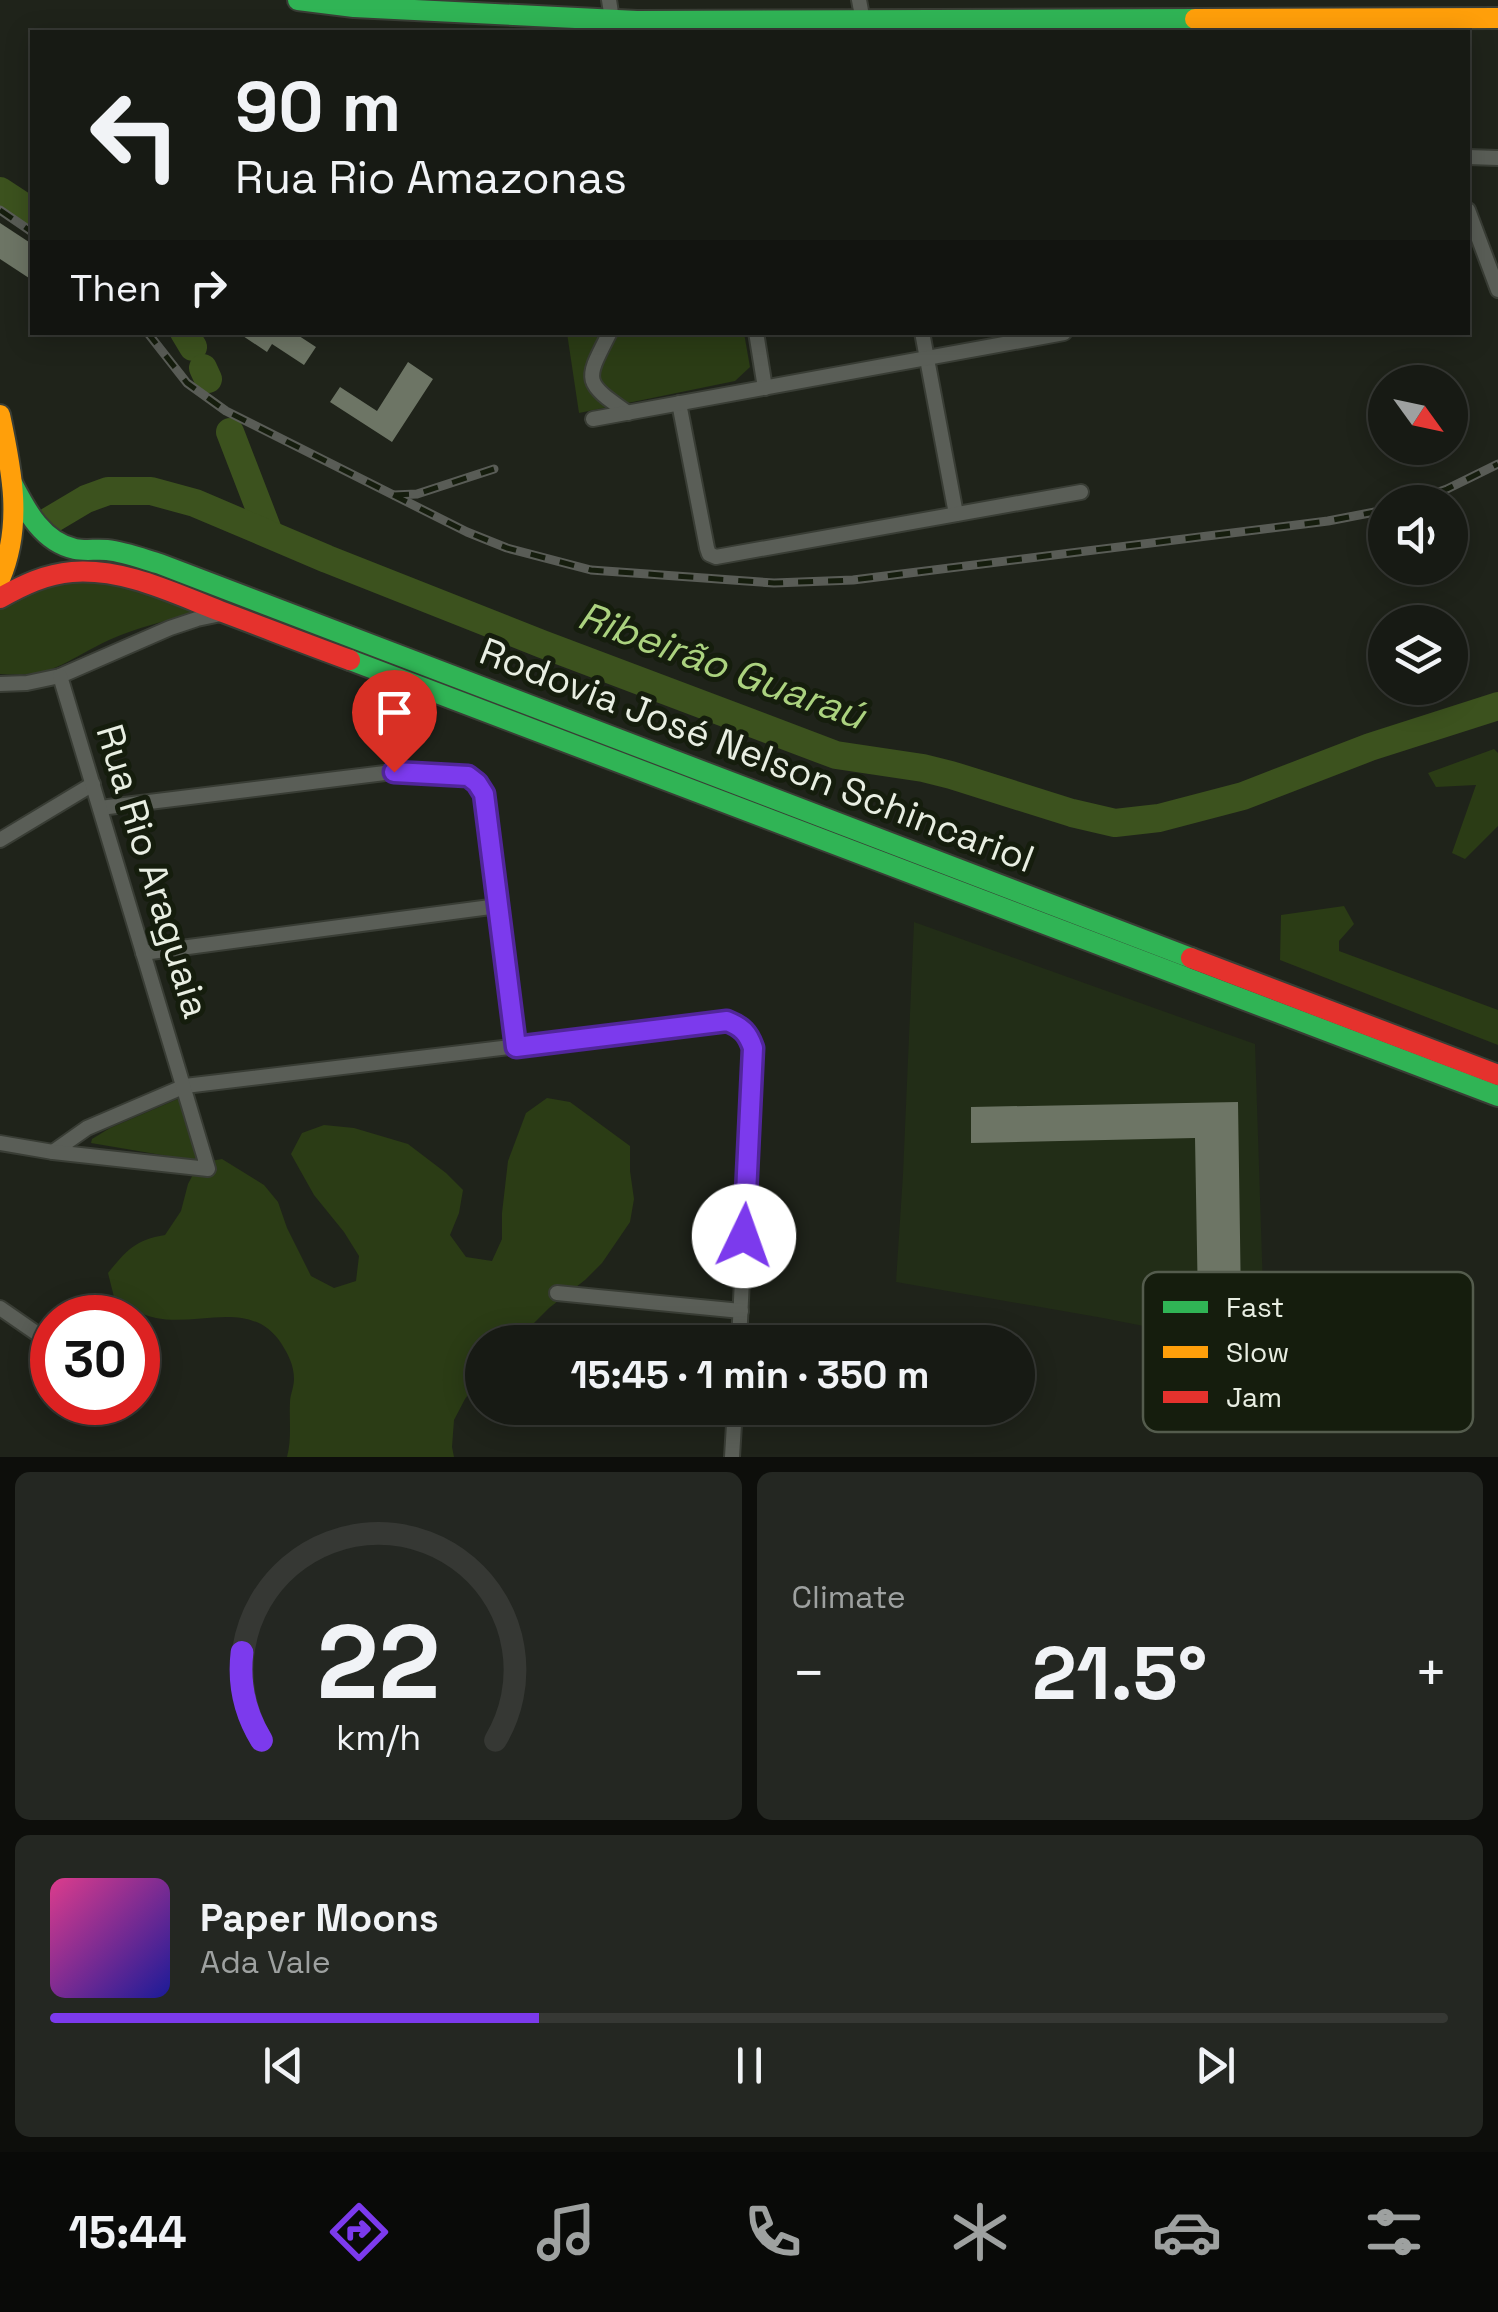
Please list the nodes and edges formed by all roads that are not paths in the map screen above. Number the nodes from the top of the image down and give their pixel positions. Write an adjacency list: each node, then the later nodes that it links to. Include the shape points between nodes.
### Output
1 (298, 0): 4 (main road)
2 (859, 0): 7 (street)
3 (1366, 10): 6 (main road); 7 (main road)
4 (612, 18): 7 (main road)
5 (1498, 18): 6 (main road)
6 (1399, 25)
7 (864, 27)
8 (1470, 158): 9 (street)
9 (1498, 158)
10 (1470, 215): 11 (street)
11 (1498, 290)
12 (608, 335): 19 (street, via 591,378)
13 (756, 335): 17 (street)
14 (923, 335): 16 (street)
15 (1053, 335): 16 (street)
16 (927, 358): 17 (street); 24 (street)
17 (765, 388): 18 (street)
18 (680, 403): 19 (street); 24 (street, via 712,556)
19 (628, 412): 21 (street)
20 (0, 415): 22 (main road)
21 (592, 419)
22 (12, 483): 25 (main road, via 14,531); 36 (main road, Rodovia José Nelson Schincariol, via 40,529 63,545 160,564)
23 (1081, 492): 24 (street)
24 (956, 514)
25 (0, 579)
26 (0, 598): 27 (main road, Rodovia José Nelson Schincariol, via 37,580 84,570 144,582)
27 (227, 614): 28 (street, via 170,628); 38 (main road, Rodovia José Nelson Schincariol)
28 (60, 676): 29 (street); 30 (street, Rua Rio Araguaia)
29 (0, 684)
30 (93, 784): 31 (street, Rua Rio Araguaia); 32 (street)
31 (100, 808): 33 (street, via 394,772 468,776 484,794); 34 (street, Rua Rio Araguaia)
32 (0, 840)
33 (498, 906): 34 (street); 35 (street)
34 (143, 953): 37 (street, Rua Rio Araguaia)
35 (516, 1047): 37 (street); 43 (street, via 727,1021 748,1034 753,1048)
36 (1498, 1075)
37 (184, 1086): 40 (street, via 87,1128); 40 (street, Rua Rio Araguaia, via 208,1169)
38 (1498, 1096)
39 (0, 1142): 40 (street)
40 (52, 1152)
41 (557, 1293): 43 (street)
42 (0, 1308): 45 (street)
43 (741, 1311): 44 (street)
44 (740, 1325)
45 (30, 1329)
46 (734, 1425): 47 (street)
47 (732, 1457)

